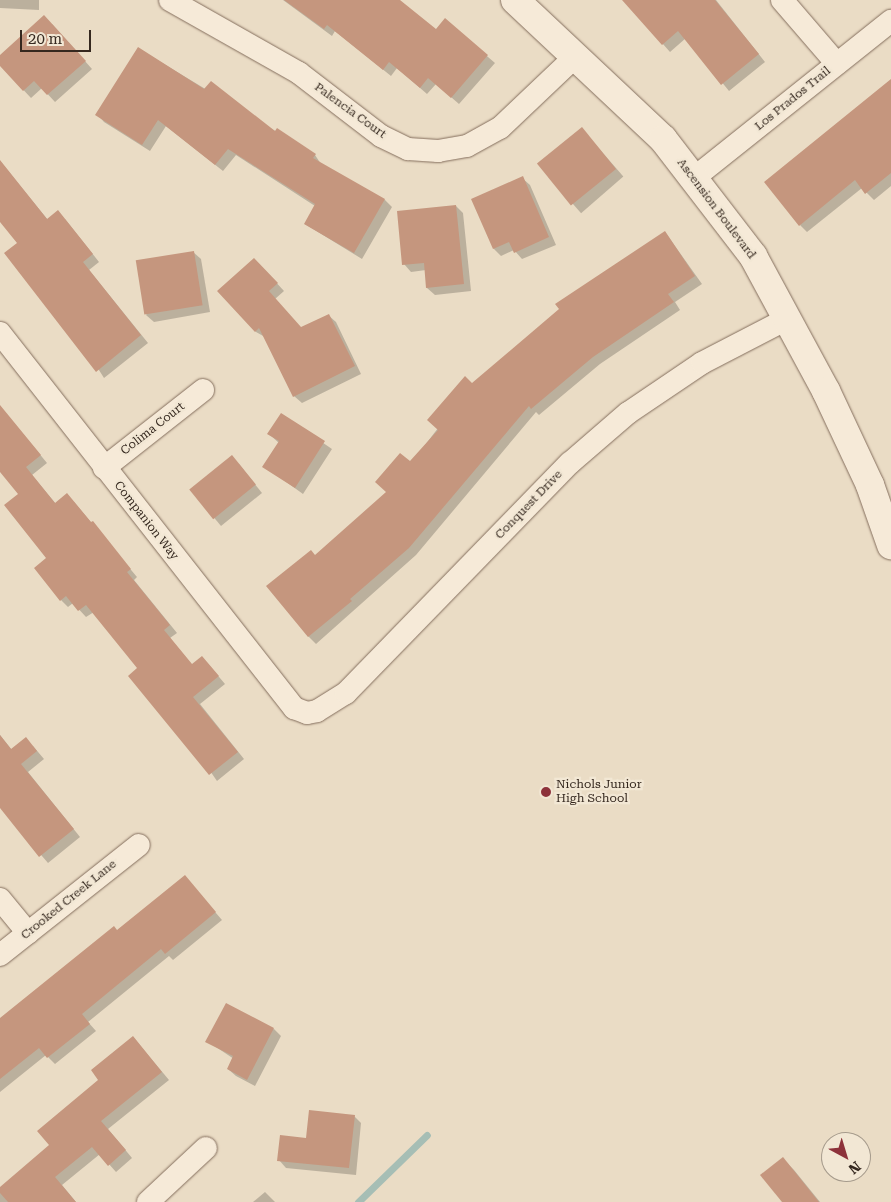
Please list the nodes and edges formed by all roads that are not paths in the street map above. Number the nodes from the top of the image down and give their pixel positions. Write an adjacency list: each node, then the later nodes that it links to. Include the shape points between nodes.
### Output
1 (170, 0): 5 (street, Palencia Court, via 299,73 381,136 408,149 438,151 467,146 500,128)
2 (515, 0): 5 (street, Ascension Boulevard)
3 (782, 0): 6 (street)
4 (891, 20): 6 (street, Los Prados Trail)
5 (576, 55): 7 (street, Ascension Boulevard, via 663,139)
6 (837, 64): 7 (street, Los Prados Trail)
7 (694, 178): 8 (street, Ascension Boulevard, via 753,256)
8 (787, 319): 12 (street, Ascension Boulevard, via 826,391 870,485); 13 (street, Conquest Drive, via 702,363 628,413 570,463 346,693 317,711 307,713)
9 (0, 333): 11 (street, Companion Way)
10 (203, 390): 11 (street, Colima Court)
11 (104, 468): 13 (street, Companion Way)
12 (891, 545)
13 (294, 708)
14 (139, 845): 16 (street, Crooked Creek Lane)
15 (0, 898): 16 (street)
16 (28, 934): 17 (street, Crooked Creek Lane)
17 (0, 956)
18 (206, 1148): 19 (street)
19 (148, 1202)

